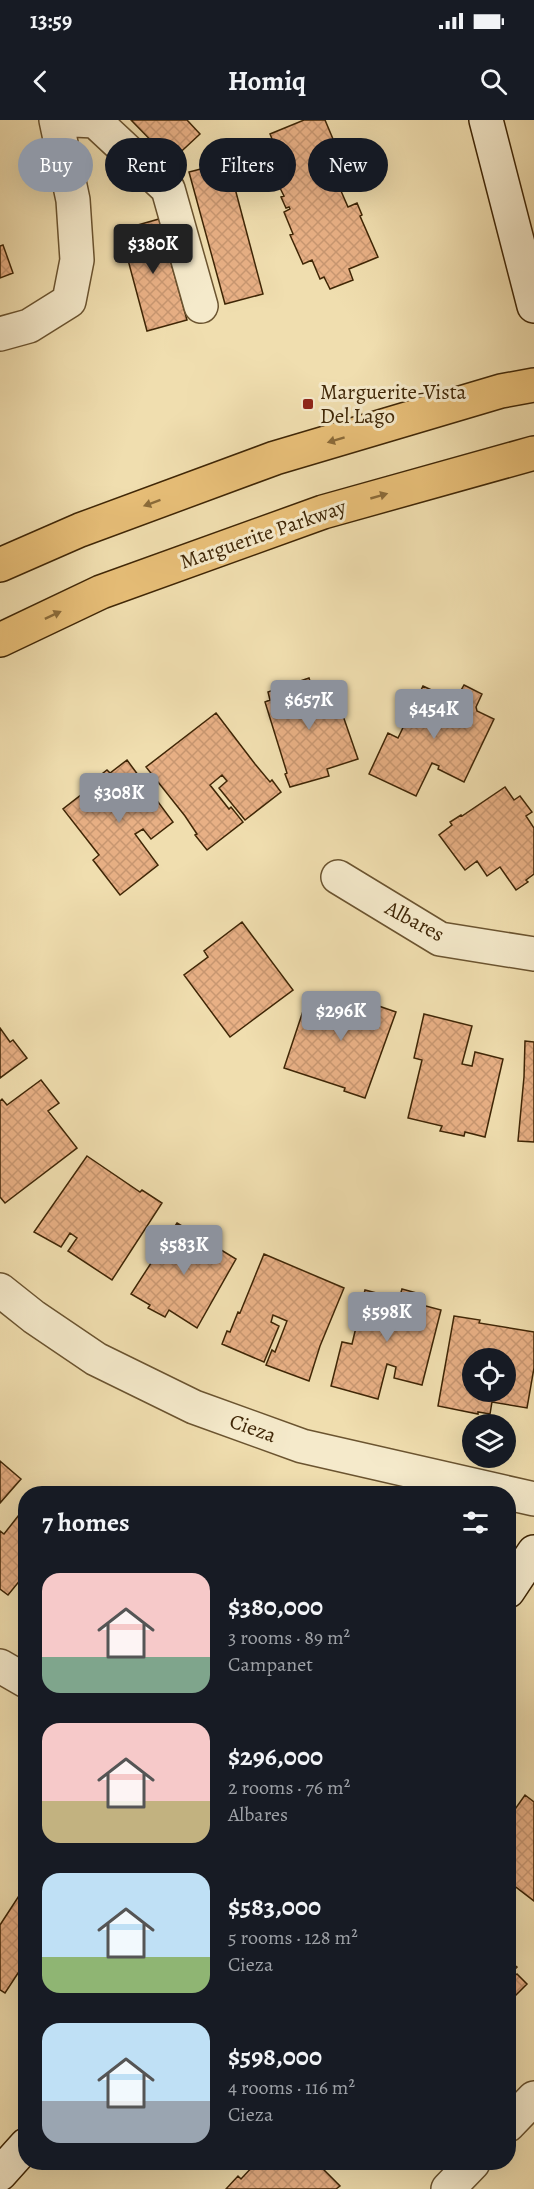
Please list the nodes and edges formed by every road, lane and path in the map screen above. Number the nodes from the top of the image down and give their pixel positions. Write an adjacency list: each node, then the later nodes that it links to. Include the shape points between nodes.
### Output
1 (56, 120): 6 (street, via 73,200 77,260 69,301 28,326)
2 (74, 120): 4 (street, via 95,121 168,189)
3 (486, 120): 5 (street)
4 (201, 306)
5 (534, 306)
6 (0, 334)
7 (534, 385): 9 (main road, one-way to 9, via 501,391 275,458 80,530)
8 (534, 453): 10 (main road, Marguerite Parkway, one-way to 8, via 101,592 323,512)
9 (0, 565)
10 (0, 640)
11 (338, 877): 12 (street, Albares, via 440,939)
12 (534, 954)
13 (0, 1290): 14 (street, Cieza, via 96,1359 194,1407 302,1446)
14 (477, 1486)
15 (516, 1495): 16 (street, Cieza)
16 (534, 1499)
17 (534, 1552): 18 (street)
18 (516, 1579)
19 (0, 1666): 20 (street)
20 (18, 1677)
21 (534, 2098): 22 (street)
22 (516, 2117)
23 (18, 2154): 25 (street)
24 (466, 2170): 26 (street)
25 (0, 2174)
26 (448, 2189)

